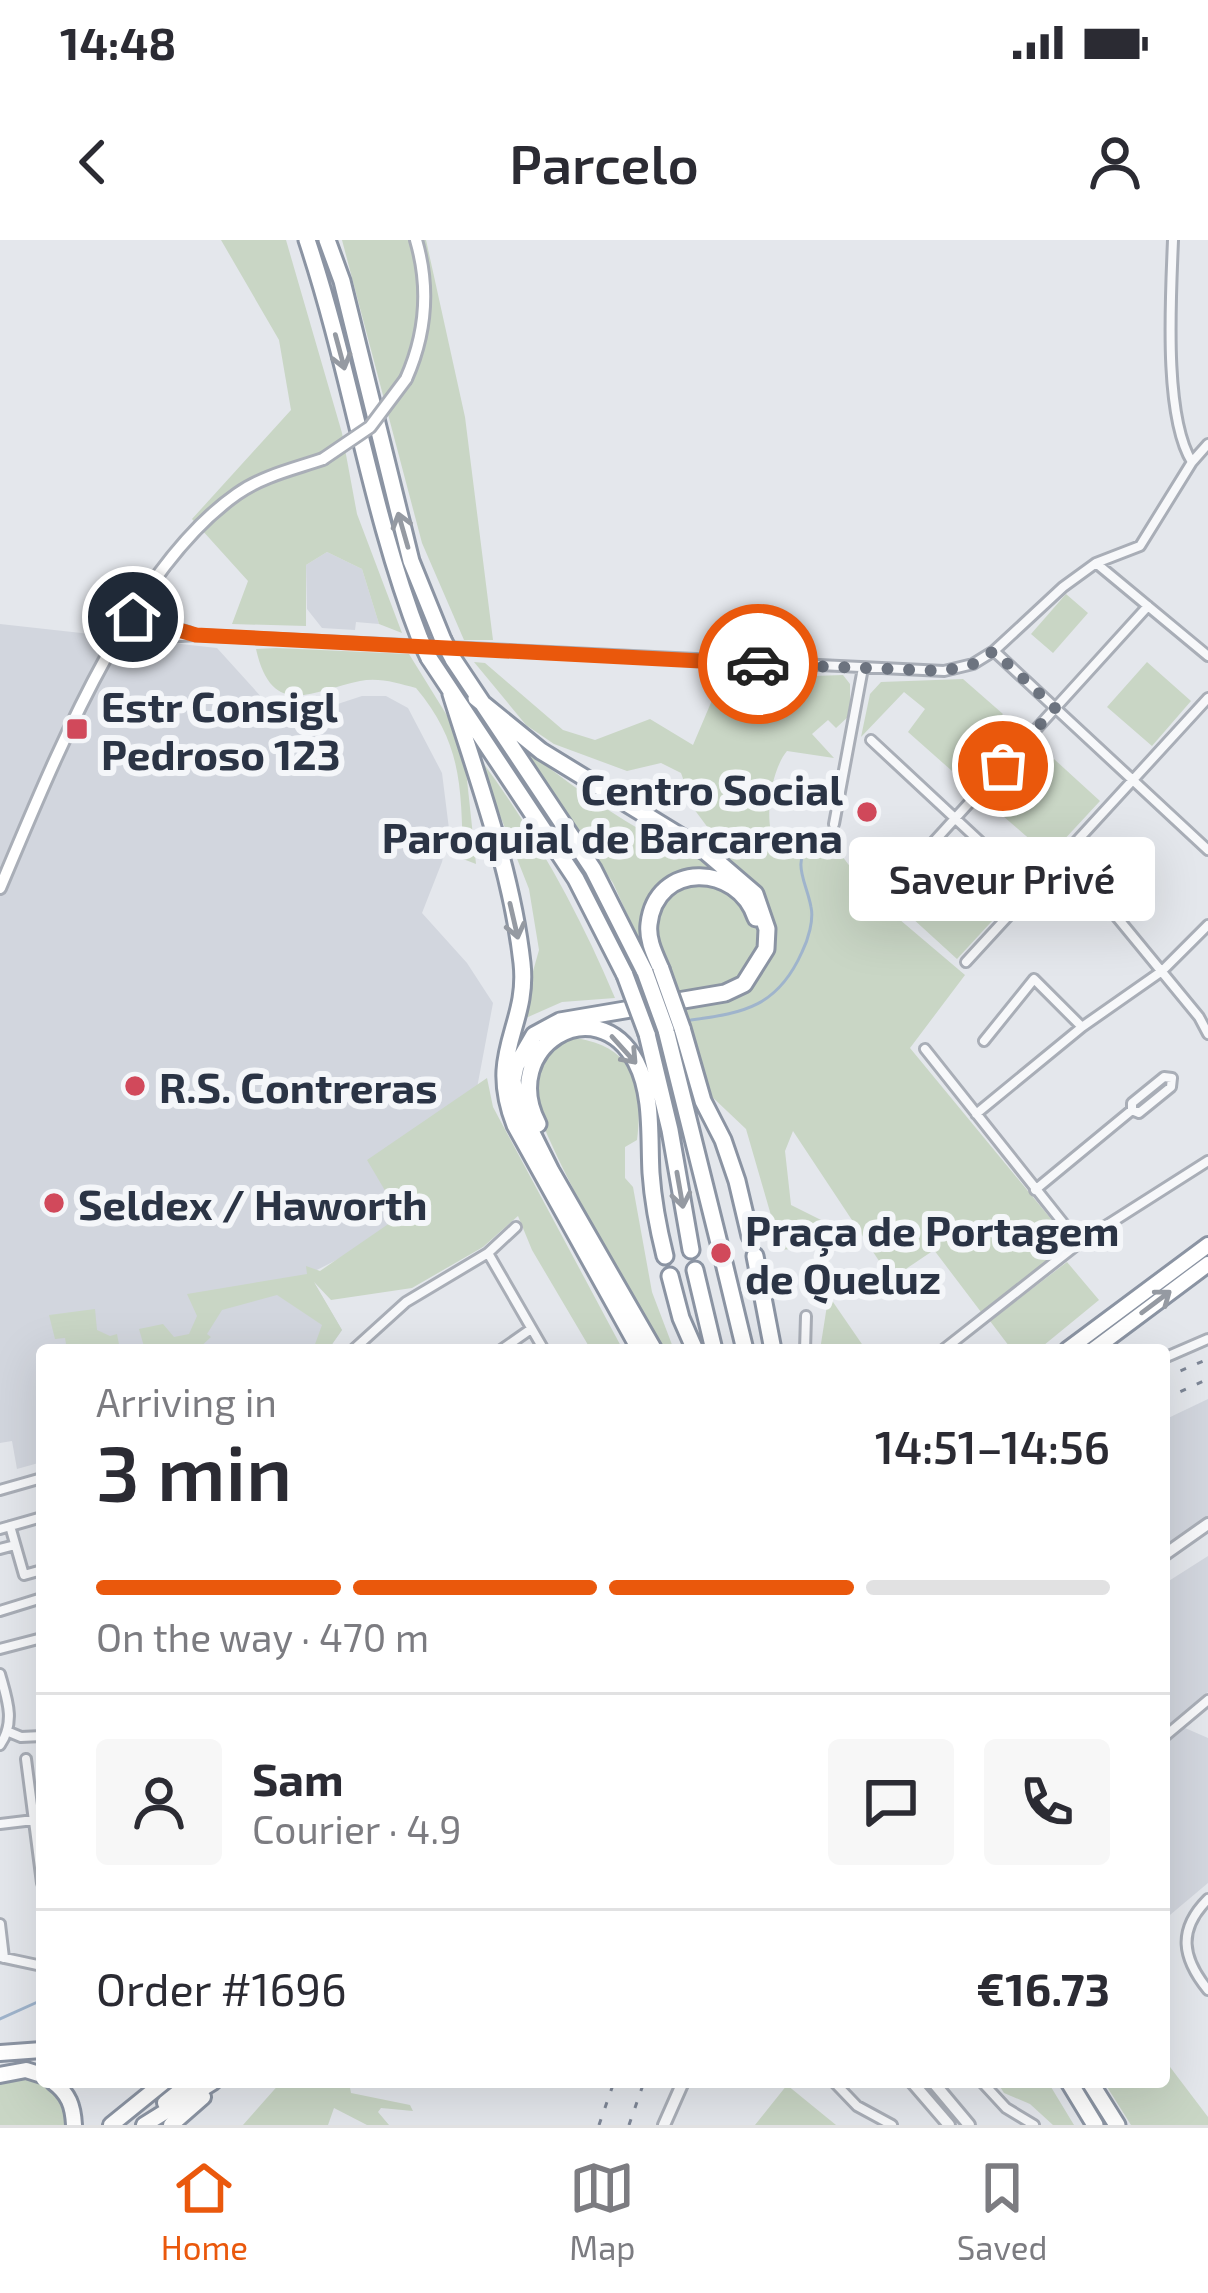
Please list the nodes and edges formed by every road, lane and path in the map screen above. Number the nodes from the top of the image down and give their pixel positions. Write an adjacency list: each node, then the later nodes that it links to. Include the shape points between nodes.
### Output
1 (307, 240): 18 (highway, one-way to 18, bridge, via 379,517 420,639)
2 (327, 240): 19 (highway, one-way to 2, bridge, via 411,560)
3 (416, 240): 8 (main road, bridge, via 424,317 406,380 370,428 323,459 240,492)
4 (1173, 240): 6 (street, via 1172,358)
5 (1208, 444): 6 (street)
6 (1192, 462): 7 (street, via 1143,543)
7 (1096, 563): 9 (street); 14 (street)
8 (151, 590): 10 (main road); 11 (street)
9 (1148, 606): 15 (street); 21 (street)
10 (133, 617): 11 (street); 13 (street); 16 (main road)
11 (164, 624): 12 (street)
12 (196, 635): 13 (street); 17 (street)
13 (157, 636): 16 (street)
14 (994, 651): 17 (street, via 944,671); 21 (street)
15 (1208, 656)
16 (105, 660): 27 (main road)
17 (862, 668): 25 (street)
18 (451, 694): 40 (highway, one-way to 40, via 522,962 524,990); 51 (highway, one-way to 51, bridge, via 576,880 625,975 647,1034)
19 (476, 698): 33 (highway); 45 (highway, via 541,751 736,874 755,893 767,929 766,949 744,984 560,1021 521,1052 517,1101)
20 (1208, 698): 23 (street)
21 (1055, 708): 23 (street); 24 (street)
22 (871, 740): 24 (street)
23 (1133, 780): 26 (street); 29 (street)
24 (956, 817): 28 (street); 29 (street)
25 (834, 824)
26 (1208, 850)
27 (0, 888)
28 (890, 890)
29 (1032, 890): 32 (street)
30 (1098, 894): 34 (street)
31 (1208, 925): 34 (street)
32 (965, 962)
33 (653, 971): 36 (highway, bridge); 40 (highway, via 649,923 670,884 711,875 742,893 758,926 757,947 737,976 542,1019)
34 (1162, 971): 35 (street); 37 (street)
35 (1082, 1027): 38 (street, via 1034,979); 42 (street)
36 (674, 1029): 47 (highway, via 723,1140); 48 (highway)
37 (1208, 1034)
38 (984, 1041)
39 (925, 1049): 42 (street)
40 (505, 1061): 65 (highway, via 504,1096 515,1125)
41 (1132, 1110): 41 (street, via 1164,1077 1172,1078 1155,1100); 44 (street)
42 (976, 1114): 44 (street)
43 (1208, 1161): 49 (street)
44 (1035, 1190): 49 (street)
45 (581, 1220): 53 (highway, one-way to 53, via 526,1088 545,1042 571,1029 599,1028 620,1040 645,1085); 66 (highway)
46 (516, 1227): 52 (street)
47 (750, 1236)
48 (719, 1243)
49 (1079, 1243): 72 (street)
50 (1208, 1245): 73 (highway)
51 (691, 1250)
52 (488, 1253): 60 (street); 62 (street, via 406,1302)
53 (665, 1256)
54 (755, 1256): 70 (highway)
55 (724, 1263): 69 (highway)
56 (1208, 1264): 74 (highway, one-way to 56)
57 (695, 1270): 68 (highway)
58 (670, 1276): 67 (highway)
59 (806, 1316): 71 (street)
60 (531, 1329): 63 (street); 64 (street)
61 (1208, 1339): 75 (street)
62 (360, 1344)
63 (510, 1344)
64 (540, 1344)
65 (637, 1344)
66 (650, 1344)
67 (692, 1344)
68 (713, 1344)
69 (744, 1344)
70 (771, 1344)
71 (805, 1344)
72 (951, 1344)
73 (1075, 1344)
74 (1101, 1344)
75 (1170, 1355)
76 (36, 1480): 77 (street)
77 (0, 1490)
78 (36, 1519): 80 (street)
79 (1208, 1524): 83 (street)
80 (5, 1528): 81 (street)
81 (15, 1545): 82 (street); 84 (street, via 24,1575)
82 (0, 1549)
83 (1170, 1551)
84 (36, 1572)
85 (36, 1600): 86 (street)
86 (0, 1611)
87 (36, 1640): 88 (street)
88 (0, 1649)
89 (0, 1674): 91 (street)
90 (1208, 1700): 92 (street)
91 (8, 1732): 93 (street); 94 (street)
92 (1170, 1732)
93 (36, 1736)
94 (0, 1745)
95 (26, 1759): 96 (street)
96 (36, 1809)
97 (36, 1819): 98 (street)
98 (0, 1824)
99 (1208, 1899): 103 (street, via 1189,1921 1184,1944 1191,1970)
100 (0, 1924): 101 (street)
101 (2, 1958): 102 (street)
102 (36, 1965)
103 (1207, 1986)
104 (36, 2051): 105 (highway)
105 (0, 2054)
106 (36, 2073): 107 (highway)
107 (0, 2075)
108 (62, 2088): 120 (highway)
109 (157, 2088): 121 (highway)
110 (184, 2088): 122 (highway)
111 (206, 2088): 122 (highway)
112 (210, 2088): 123 (highway)
113 (679, 2088): 124 (street)
114 (840, 2088): 125 (street)
115 (917, 2088): 126 (street)
116 (938, 2088): 127 (street)
117 (988, 2088): 128 (street)
118 (1073, 2088): 129 (highway)
119 (1094, 2088): 130 (highway)
120 (74, 2125)
121 (111, 2125)
122 (141, 2125)
123 (171, 2125)
124 (664, 2125)
125 (892, 2125)
126 (949, 2125)
127 (970, 2125)
128 (1034, 2125)
129 (1095, 2125)
130 (1117, 2125)

